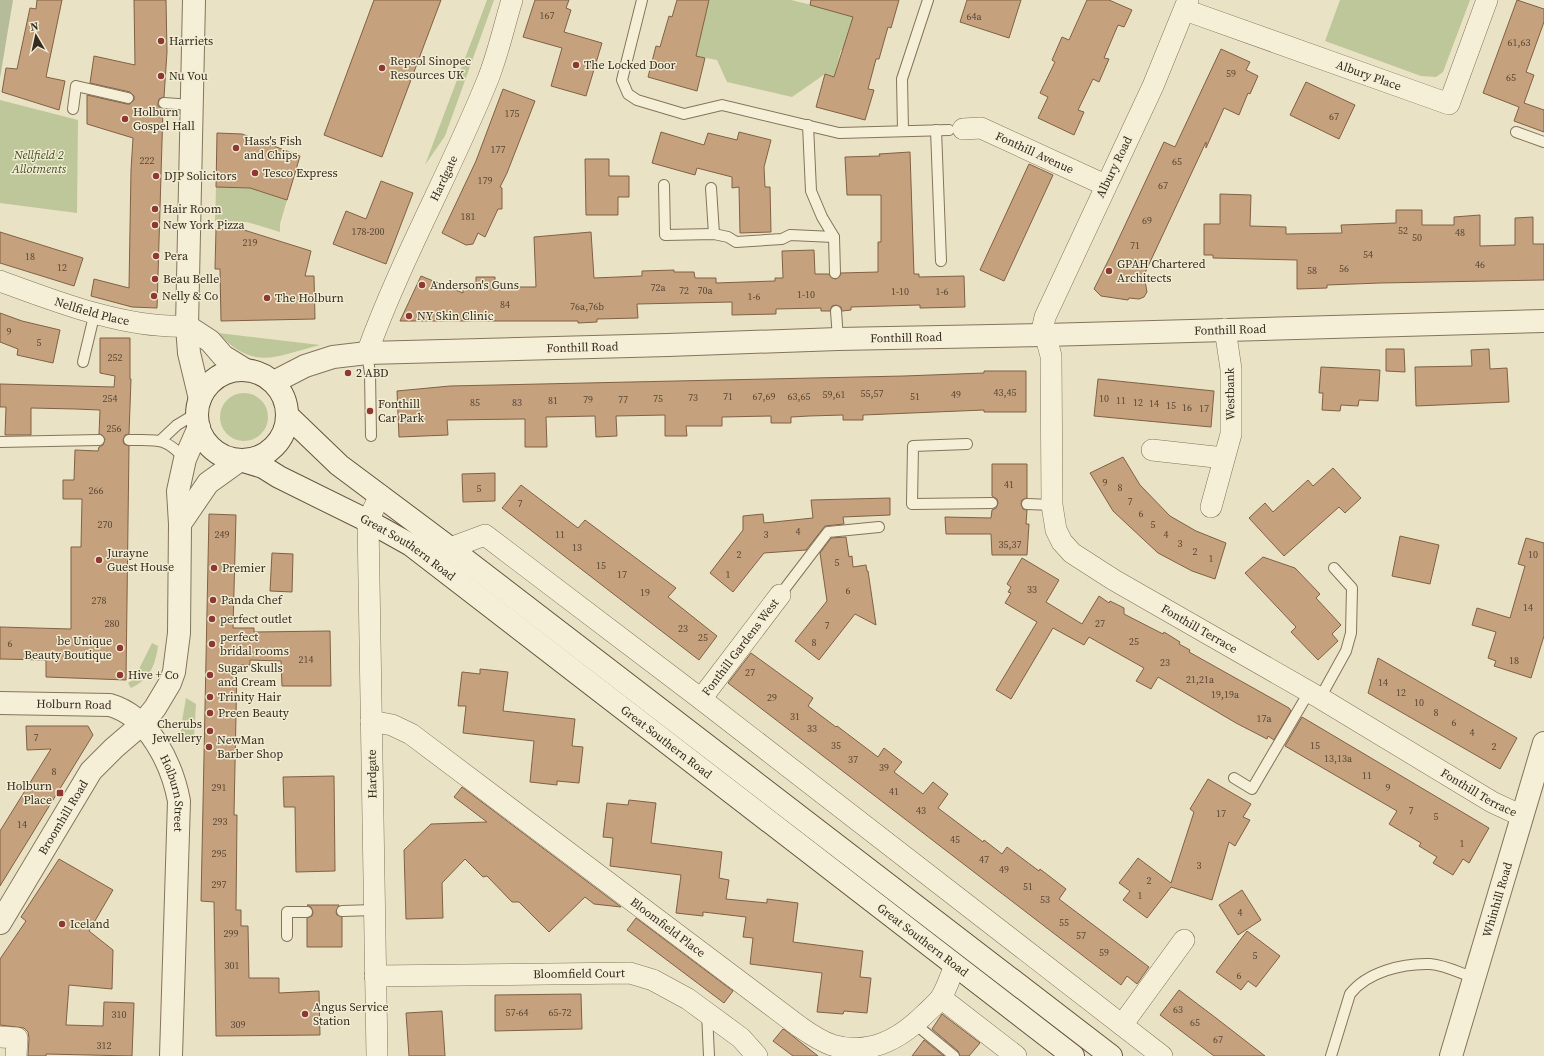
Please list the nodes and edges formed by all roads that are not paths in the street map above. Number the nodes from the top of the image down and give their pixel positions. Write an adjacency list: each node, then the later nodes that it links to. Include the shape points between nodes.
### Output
1 (194, 0): 9 (street)
2 (512, 0): 32 (street, Hardgate, via 489,77 440,190 378,321)
3 (642, 0): 11 (lane, Fonthill Avenue, via 622,80 628,94 637,100 684,114 722,105)
4 (928, 0): 14 (lane, via 902,79)
5 (1487, 0): 6 (street, Albury Place, via 1449,104)
6 (1187, 5): 18 (street, Albury Road, via 1153,86)
7 (128, 98): 10 (lane, via 76,86)
8 (164, 103): 9 (lane)
9 (192, 105): 28 (street)
10 (73, 109)
11 (808, 125): 14 (lane, Fonthill Avenue, via 839,133); 21 (lane, via 811,191)
12 (956, 129): 13 (lane, Fonthill Avenue); 18 (street, Fonthill Avenue, via 980,128)
13 (936, 130): 14 (lane, Fonthill Avenue); 22 (lane)
14 (903, 132)
15 (1516, 132): 16 (lane)
16 (1544, 142)
17 (664, 185): 20 (lane, via 665,236)
18 (1106, 185): 30 (street, Albury Road, via 1045,317)
19 (711, 188): 20 (lane)
20 (714, 234): 21 (lane, via 736,242 782,239 790,235)
21 (834, 237): 23 (lane)
22 (941, 261)
23 (835, 273)
24 (0, 281): 26 (street, Nellfield Place)
25 (836, 311): 31 (lane)
26 (95, 312): 28 (street, Nellfield Place, via 114,318 168,327); 33 (lane)
27 (1544, 321): 29 (street, Fonthill Road)
28 (187, 326): 34 (street, via 210,341 223,356); 36 (street)
29 (1225, 329): 30 (street, Fonthill Road); 45 (street, Westbank, via 1231,369 1231,434)
30 (1045, 335): 31 (street, Fonthill Road); 51 (street, Fonthill Terrace, via 1051,356)
31 (838, 338): 32 (street, Fonthill Road)
32 (366, 353): 35 (street, Fonthill Road, via 332,357 305,366); 38 (lane, via 370,373)
33 (83, 362)
34 (244, 369): 35 (street, via 258,372); 36 (street, via 230,371 217,377 207,387)
35 (274, 382): 37 (street, via 284,398)
36 (198, 413): 41 (lane, via 177,425); 46 (street); 47 (street, via 204,440 226,457)
37 (288, 416): 47 (street, via 284,434 273,448 258,458); 48 (street, Great Southern Road, via 339,465)
38 (371, 436)
39 (99, 440): 42 (lane)
40 (129, 440): 41 (lane)
41 (161, 440): 46 (lane, via 175,448)
42 (0, 442)
43 (967, 444): 49 (lane, via 913,446 912,504)
44 (1152, 450): 45 (street)
45 (1224, 458): 52 (street, Westbank)
46 (185, 459): 54 (street, via 178,491)
47 (240, 460): 53 (street, Great Southern Road, via 263,467 279,478); 54 (street, via 208,483)
48 (380, 495): 53 (street, Hardgate); 56 (street, Great Southern Road)
49 (992, 503)
50 (1026, 504): 51 (lane)
51 (1052, 505): 59 (street, Fonthill Terrace, via 1056,530 1072,553 1114,580)
52 (1211, 507)
53 (368, 521): 62 (street, Hardgate); 73 (street, Great Southern Road, via 411,546)
54 (180, 524): 63 (street, via 179,633 174,672 155,708)
55 (879, 527): 58 (lane, via 828,532)
56 (450, 548): 60 (street, Great Southern Road, via 485,535); 90 (street, Great Southern Road)
57 (1334, 568): 59 (lane, via 1352,588 1351,633 1346,651)
58 (780, 595): 60 (street, Fonthill Gardens West)
59 (1314, 695): 65 (lane, via 1252,788); 66 (street, Fonthill Terrace, via 1492,802)
60 (701, 699): 79 (street, Great Southern Road)
61 (0, 703): 63 (street, Holburn Road, via 110,705 128,712)
62 (372, 721): 67 (street, Hardgate); 81 (street, Bloomfield Place, via 392,725 411,734 800,1027 822,1041)
63 (142, 724): 70 (street, Broomhill Road, via 91,770); 83 (street, Holburn Street, via 166,757 179,801)
64 (1544, 743): 66 (street, Whinhill Road)
65 (1234, 778)
66 (1522, 816): 75 (street, Whinhill Road)
67 (374, 910): 68 (lane); 74 (street, Hardgate)
68 (342, 911)
69 (307, 912): 71 (lane, via 287,912)
70 (1, 919)
71 (287, 936)
72 (1184, 940): 79 (street)
73 (955, 965): 76 (street, Bloomfield Place); 89 (street, Great Southern Road)
74 (375, 976): 77 (street, Bloomfield Court, via 630,973 653,980 688,999); 84 (street, Hardgate)
75 (1474, 978): 92 (lane, via 1426,964 1404,967 1366,978 1356,985 1350,994); 93 (street, Whinhill Road)
76 (941, 998): 78 (street, Bloomfield Place); 88 (street)
77 (707, 1013): 85 (lane); 86 (street, Bloomfield Court, via 741,1038)
78 (915, 1024): 81 (street, Bloomfield Place, via 899,1037); 87 (lane)
79 (1122, 1025): 91 (street, Great Southern Road)
80 (0, 1037): 82 (street, via 17,1038)
81 (848, 1052)
82 (16, 1056)
83 (171, 1056)
84 (377, 1056)
85 (709, 1056)
86 (757, 1056)
87 (954, 1056)
88 (1016, 1056)
89 (1073, 1056)
90 (1111, 1056)
91 (1162, 1056)
92 (1331, 1056)
93 (1451, 1056)

